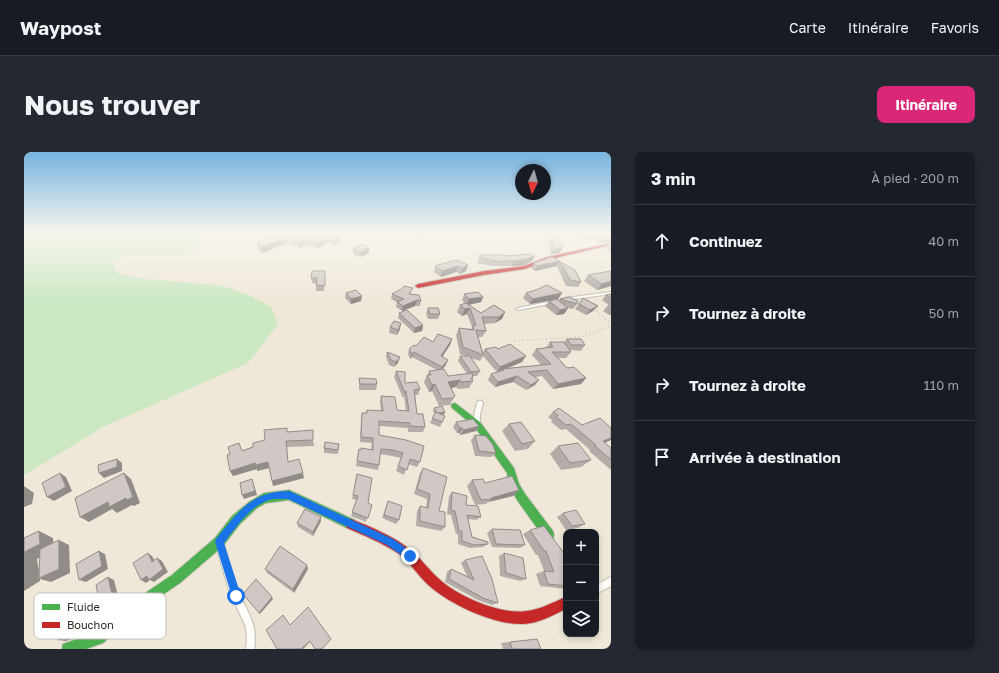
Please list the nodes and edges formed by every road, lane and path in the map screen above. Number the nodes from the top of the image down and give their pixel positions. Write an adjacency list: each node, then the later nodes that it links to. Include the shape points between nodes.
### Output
1 (557, 256): 2 (street, via 525,267)
2 (418, 286)
3 (611, 293): 4 (street)
4 (579, 297): 5 (street); 8 (path, via 603,315)
5 (564, 300)
6 (556, 301): 7 (street)
7 (518, 309)
8 (611, 325): 9 (path, via 581,337)
9 (514, 341)
10 (480, 403): 12 (street)
11 (455, 406): 12 (street)
12 (477, 424): 13 (street, via 511,470 514,484 521,496)
13 (553, 540)
14 (219, 542): 17 (street); 18 (street, via 236,520 253,505 264,498 289,495 390,542 410,556 437,585 474,606 522,618); 23 (street, via 236,596 252,630)
15 (611, 581): 16 (street)
16 (599, 588)
17 (155, 593)
18 (563, 604)
19 (95, 639): 21 (street)
20 (97, 639): 22 (street)
21 (68, 649)
22 (91, 649)
23 (250, 649)

